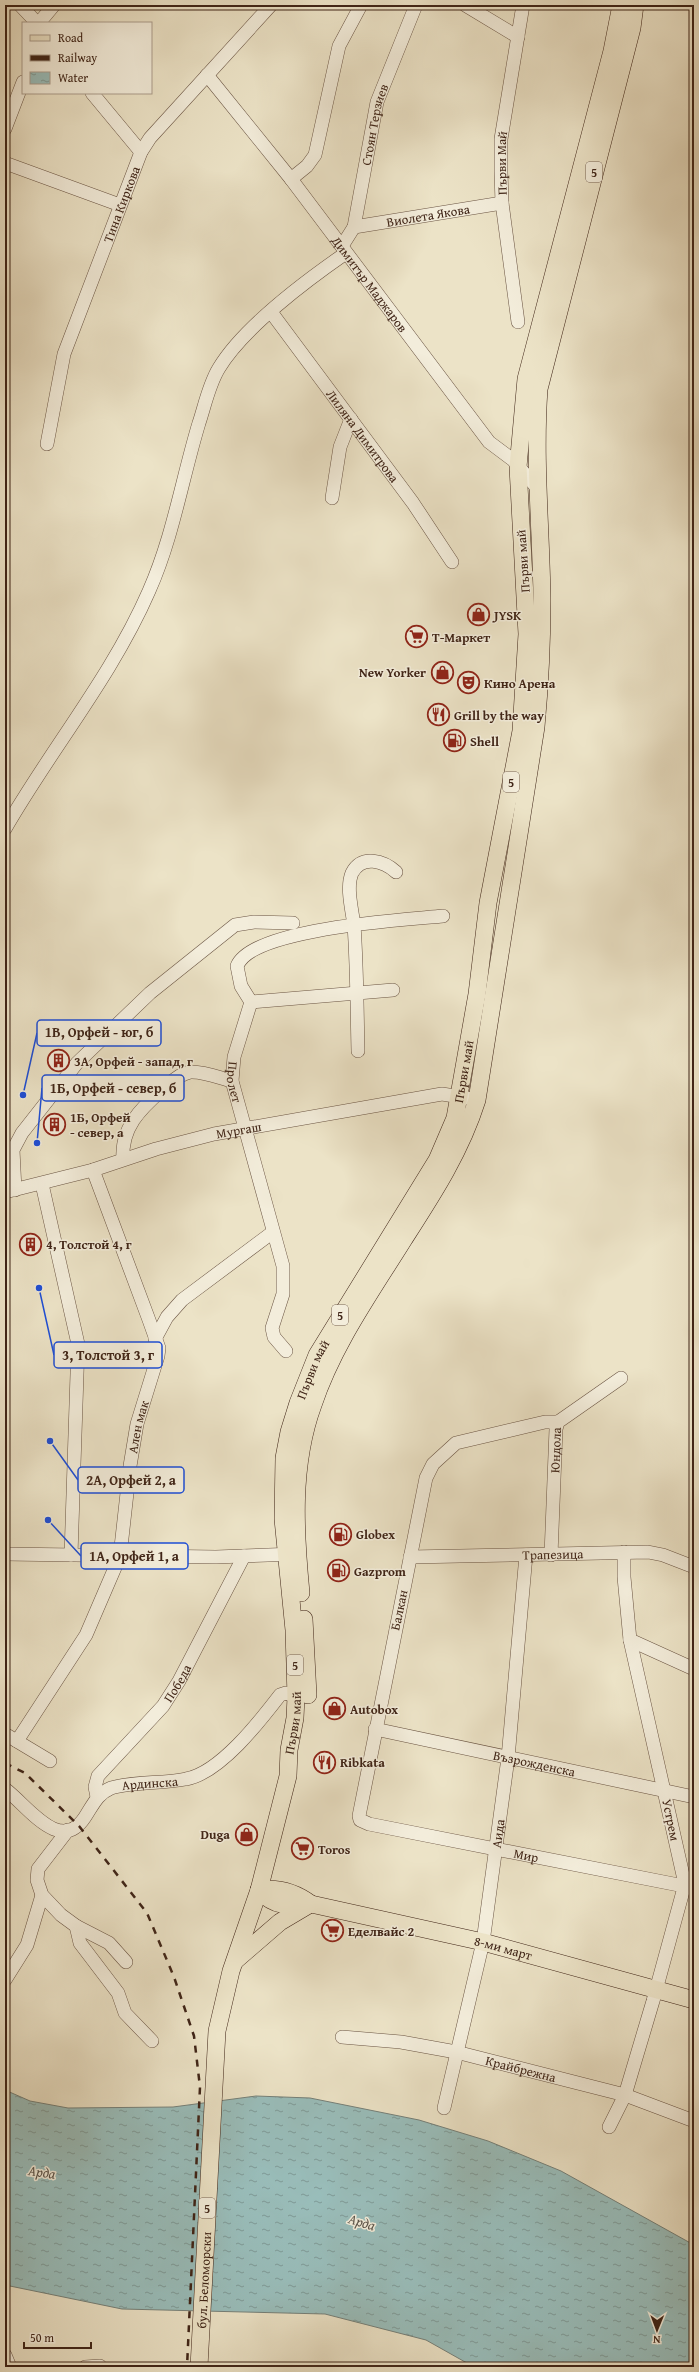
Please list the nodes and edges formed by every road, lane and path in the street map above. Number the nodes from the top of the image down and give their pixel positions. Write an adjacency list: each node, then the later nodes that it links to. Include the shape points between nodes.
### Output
1 (20, 5): 10 (street)
2 (54, 5): 11 (street)
3 (271, 5): 13 (street, Тина Киркова)
4 (361, 5): 19 (street, via 339,46 315,155)
5 (416, 5): 22 (street, Стоян Терзиев, via 377,102)
6 (465, 5): 12 (street)
7 (522, 5): 12 (street, Първи Май)
8 (621, 5): 26 (main road, 5)
9 (636, 5): 26 (main road, 5, via 632,28)
10 (37, 22)
11 (39, 22)
12 (518, 37): 20 (street, Първи Май, via 501,139)
13 (207, 75): 17 (street, Тина Киркова, via 150,138); 19 (street, Димитър Маджаров)
14 (22, 85): 16 (street)
15 (93, 94): 17 (street)
16 (5, 129)
17 (141, 152): 21 (street, Тина Киркова)
18 (5, 162): 21 (street)
19 (291, 180): 23 (street, Димитър Маджаров)
20 (502, 203): 22 (street, Виолета Якова); 25 (street, Първи Май)
21 (120, 205): 28 (street, Тина Киркова, via 64,354)
22 (354, 227): 23 (street, Стоян Терзиев)
23 (344, 250): 24 (street, Стоян Терзиев); 29 (street, Димитър Маджаров, via 489,442)
24 (271, 312): 27 (street, Лиляна Димитрова); 33 (street, Стоян Терзиев, via 255,325 219,368 208,393 172,527 149,591 106,671)
25 (518, 322)
26 (544, 334): 29 (main road, Първи май / 5, via 526,379); 30 (main road, Първи май / 5, via 537,420)
27 (351, 419): 31 (street, via 340,447); 32 (street, Лиляна Димитрова, via 413,503)
28 (47, 444)
29 (518, 467): 30 (street, Димитър Маджаров); 43 (main road, Първи май / 5, via 527,626 522,724 488,903 477,994)
30 (538, 489): 44 (main road, Първи май / 5, via 542,666 537,720)
31 (332, 498)
32 (452, 562)
33 (5, 829)
34 (396, 872): 37 (street, via 387,864 376,861 358,866 352,874 350,884)
35 (443, 916): 37 (street)
36 (293, 923): 49 (street, via 254,922 235,925 144,998 77,1063 22,1133 13,1150)
37 (354, 926): 39 (street); 40 (street, via 292,936 245,954 237,966 237,975)
38 (393, 990): 39 (street)
39 (356, 992): 40 (street); 41 (street)
40 (250, 1002): 42 (street, Пролет, via 234,1057)
41 (358, 1051)
42 (232, 1081): 45 (street, Пролет); 46 (street, via 191,1072 170,1083 133,1119 125,1135)
43 (460, 1095): 44 (street, Мургаш); 45 (street, Мургаш, via 442,1094); 57 (main road, Първи май / 5, via 455,1118 436,1160 336,1321 308,1376 289,1432 284,1458 282,1496)
44 (477, 1100): 57 (main road, Първи май / 5, via 469,1126 449,1167 348,1329 312,1405 304,1437)
45 (244, 1127): 46 (street, Мургаш); 50 (street, Пролет)
46 (123, 1159): 47 (street, Мургаш)
47 (93, 1170): 48 (street, Мургаш); 51 (street, Ален мак)
48 (42, 1184): 49 (street, Мургаш); 58 (street, via 78,1344)
49 (10, 1191)
50 (273, 1232): 51 (street, via 182,1300 167,1317); 52 (street, Пролет, via 284,1280 283,1294 272,1328 274,1338)
51 (155, 1339): 61 (street, Ален мак, via 159,1348 158,1356 137,1424)
52 (286, 1351)
53 (621, 1378): 54 (street, Юндола)
54 (558, 1422): 60 (street, Юндола); 63 (street, Балкан, via 545,1422 466,1440 450,1448 433,1464 426,1478)
55 (624, 1552): 60 (street, Трапезица); 64 (street, Трапезица, via 663,1555); 65 (street, Устрем)
56 (5, 1554): 58 (street)
57 (291, 1554): 62 (street); 67 (main road, Първи май / 5); 73 (main road, Първи май / 5, via 307,1652 308,1690 300,1753)
58 (71, 1555): 61 (street)
59 (526, 1555): 60 (street, Трапезица); 63 (street, Трапезица); 71 (street, Аида)
60 (551, 1555)
61 (120, 1556): 62 (street); 70 (street, Ален мак, via 86,1635)
62 (244, 1556): 76 (street, Победа, via 163,1706 98,1776 95,1787)
63 (410, 1557): 68 (street, Балкан)
64 (694, 1567)
65 (630, 1640): 66 (street); 75 (street, Устрем)
66 (694, 1669)
67 (296, 1697): 73 (main road, Първи май / 5); 76 (street, Ардинска, via 286,1693 280,1695 230,1752 209,1770 187,1779 119,1786 104,1790)
68 (374, 1729): 71 (street, Възрожденска); 78 (street, Балкан, via 358,1813)
69 (5, 1734): 70 (street)
70 (17, 1741): 72 (street)
71 (508, 1758): 75 (street, Възрожденска); 80 (street, Аида)
72 (50, 1762)
73 (288, 1776): 81 (main road, Първи май / 5)
74 (5, 1789): 79 (street, via 45,1826 59,1832)
75 (664, 1790): 77 (street, Възрожденска); 82 (street, Устрем)
76 (97, 1797): 79 (street, Ардинска, via 79,1826)
77 (694, 1797)
78 (360, 1820): 80 (street, Мир, via 369,1824)
79 (68, 1830): 85 (street, Ардинска, via 38,1869 37,1880)
80 (497, 1849): 82 (street, Мир); 88 (street, Аида)
81 (266, 1864): 83 (main road, Първи май / 5); 84 (main road)
82 (689, 1886): 92 (street, Устрем)
83 (259, 1890): 84 (main road, via 272,1888); 86 (main road, via 266,1898 278,1904); 89 (main road, Първи май / 5)
84 (290, 1892): 86 (main road)
85 (42, 1895): 87 (street); 91 (street, via 27,1946)
86 (311, 1904): 88 (main road, 8-ми март); 89 (main road, via 280,1922)
87 (76, 1926): 90 (street, via 109,1943); 95 (street, via 80,1943 118,1993 125,2013)
88 (483, 1942): 92 (main road, 8-ми март); 96 (street, Аида)
89 (234, 1961): 97 (main road, Първи май / 5, via 217,2031)
90 (126, 1962)
91 (5, 1980)
92 (657, 1988): 93 (main road, 8-ми март); 98 (street, Устрем)
93 (694, 2000)
94 (342, 2037): 96 (street, Крайбрежна, via 401,2042)
95 (152, 2041)
96 (456, 2052): 98 (street, Крайбрежна); 99 (street, Аида)
97 (214, 2073): 106 (main road, бул. Беломорски / 5)
98 (625, 2095): 100 (street, Крайбрежна); 101 (street, Устрем)
99 (444, 2108)
100 (694, 2121)
101 (609, 2127)
102 (5, 2355): 104 (street)
103 (100, 2366): 105 (street)
104 (10, 2367)
105 (84, 2367)
106 (199, 2367)

